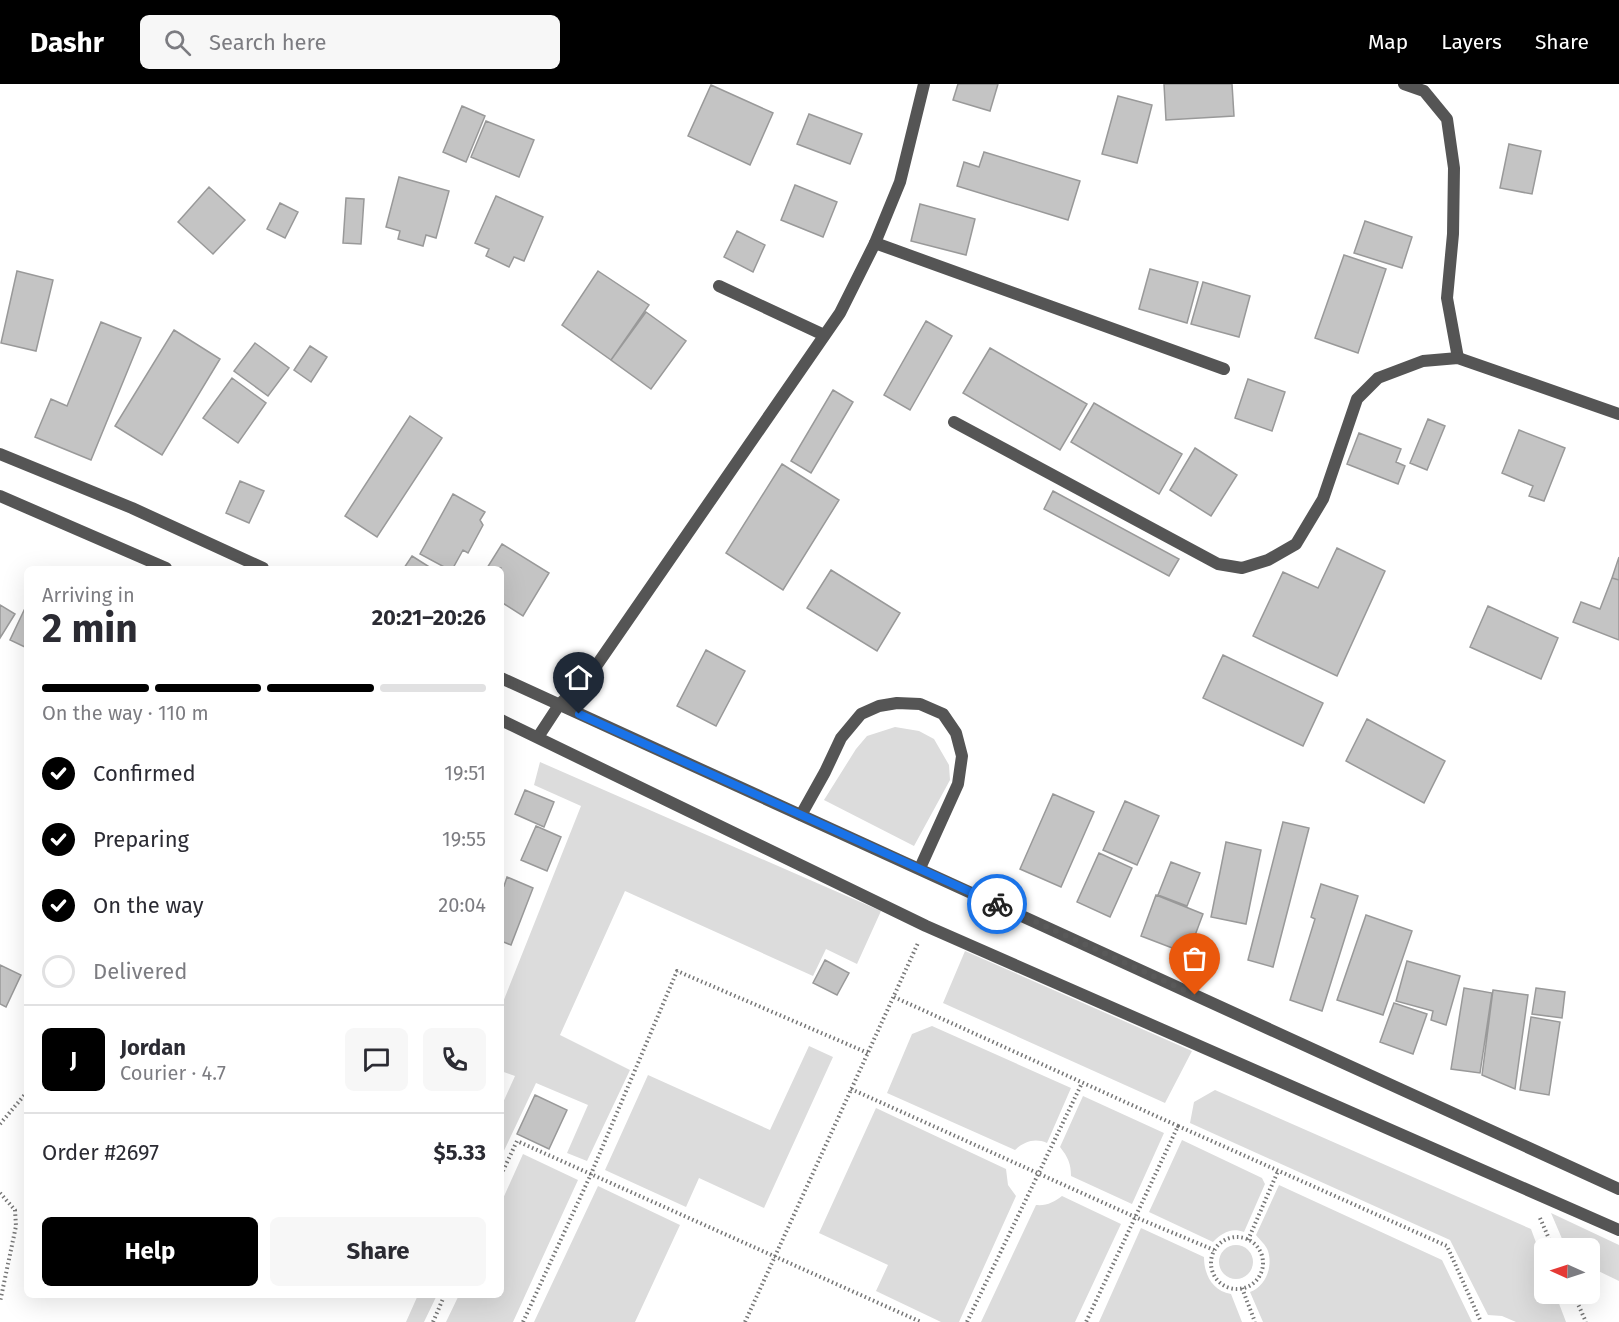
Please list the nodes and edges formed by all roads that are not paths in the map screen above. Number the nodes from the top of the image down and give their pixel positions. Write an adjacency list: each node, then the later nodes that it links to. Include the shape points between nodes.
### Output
1 (924, 84): 3 (street, via 900,182)
2 (1404, 84): 6 (street, via 1424,91 1447,119 1454,168 1447,298)
3 (875, 243): 5 (street, via 840,313); 7 (street)
4 (719, 286): 5 (street)
5 (824, 335): 15 (street, via 592,672)
6 (1458, 358): 8 (street); 9 (street, via 1424,361 1378,378 1357,399 1323,499 1296,544 1268,560 1242,568 1218,564)
7 (1224, 369)
8 (1619, 414)
9 (954, 422)
10 (0, 454): 13 (street)
11 (0, 496): 12 (street)
12 (161, 566)
13 (259, 566)
14 (504, 679): 15 (street)
15 (559, 705): 17 (street); 18 (street)
16 (504, 721): 17 (street)
17 (538, 737): 21 (street, via 926,926)
18 (801, 815): 19 (street); 19 (street, via 841,738 861,714 897,703 920,704 943,714 956,733 962,756 958,784)
19 (920, 868): 20 (street)
20 (1619, 1189)
21 (1619, 1230)

